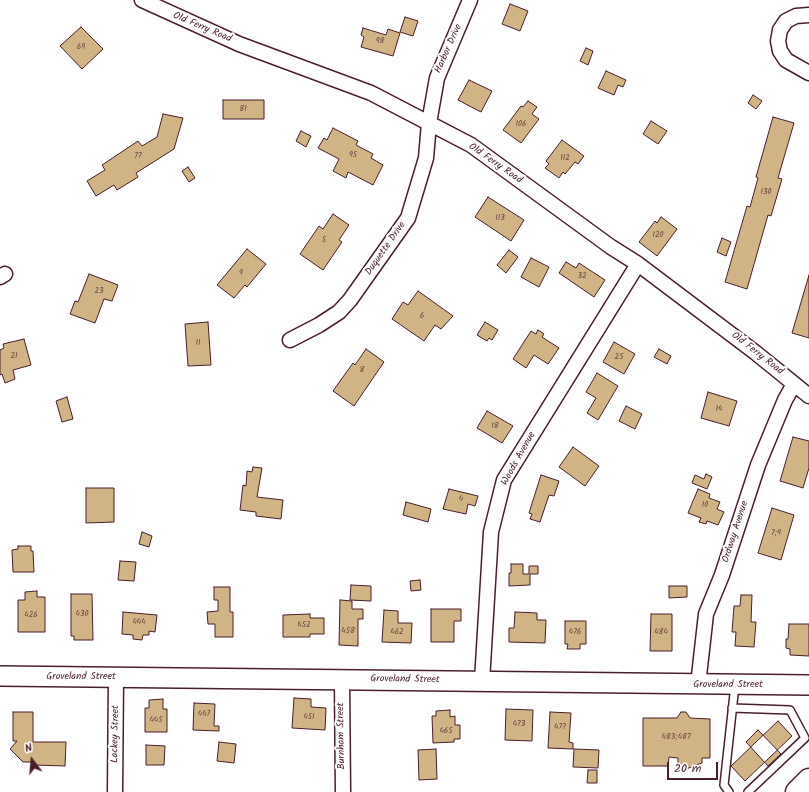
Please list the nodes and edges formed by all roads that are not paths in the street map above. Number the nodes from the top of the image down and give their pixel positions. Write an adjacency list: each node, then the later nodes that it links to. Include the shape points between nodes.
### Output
1 (142, 0): 5 (street, Old Ferry Road, via 239,44 371,93)
2 (470, 0): 5 (street, Harbor Drive, via 437,78)
3 (809, 15): 4 (street, via 796,16 786,21 780,30 778,40 780,51 786,60)
4 (809, 73)
5 (429, 122): 6 (street, Old Ferry Road, via 471,146); 7 (street, Duquette Drive, via 426,158 408,218 339,312)
6 (638, 264): 8 (street, Old Ferry Road); 13 (street, Woods Avenue, via 504,480 491,532)
7 (290, 340)
8 (794, 384): 9 (street, Old Ferry Road); 14 (street, Ordway Avenue, via 758,465 722,575 706,614)
9 (809, 396)
10 (0, 676): 11 (main road, Groveland Street)
11 (116, 677): 12 (main road, Groveland Street); 19 (street, Lackey Street)
12 (342, 679): 13 (main road, Groveland Street); 20 (street, Burnham Street)
13 (482, 681): 14 (main road, Groveland Street)
14 (698, 685): 15 (main road, Groveland Street)
15 (735, 685): 16 (main road, Groveland Street); 17 (lane)
16 (809, 685)
17 (732, 708): 21 (lane, via 724,785); 22 (lane, via 790,710 805,738)
18 (809, 780): 23 (main road)
19 (115, 792)
20 (343, 792)
21 (728, 792)
22 (748, 792)
23 (797, 792)

